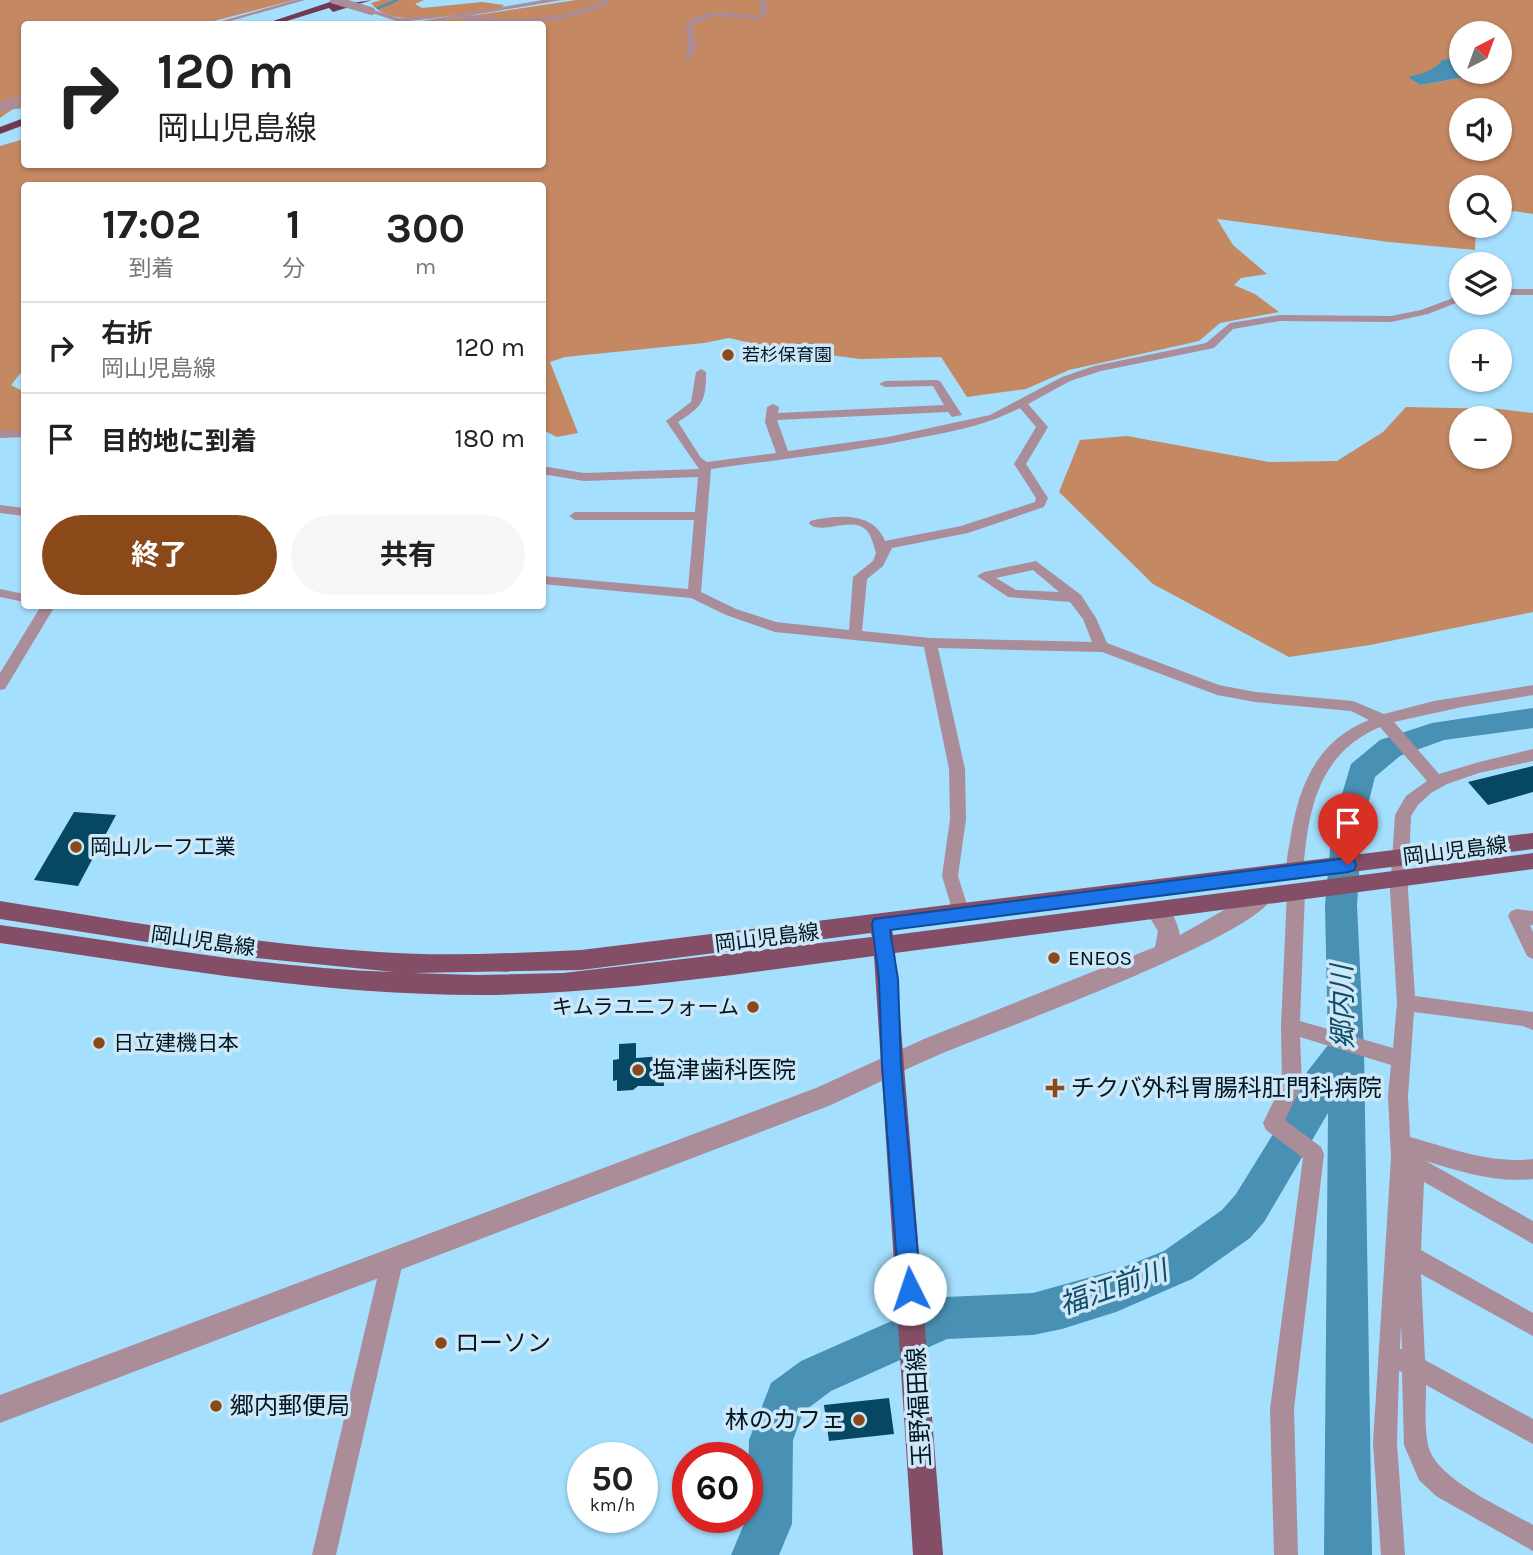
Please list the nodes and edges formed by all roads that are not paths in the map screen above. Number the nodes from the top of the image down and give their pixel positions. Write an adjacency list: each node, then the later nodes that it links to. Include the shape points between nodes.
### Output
1 (302, 0): 12 (street)
2 (334, 0): 11 (street, bridge, via 399,20)
3 (345, 0): 13 (highway)
4 (359, 0): 9 (highway)
5 (368, 0): 9 (highway)
6 (558, 0): 10 (street)
7 (609, 0): 17 (street, via 589,11)
8 (762, 0): 18 (street, via 765,12 758,18 712,14 695,18 688,25 692,46)
9 (324, 11): 14 (highway)
10 (458, 15): 11 (street); 16 (street)
11 (435, 18): 15 (street)
12 (225, 21)
13 (278, 21)
14 (294, 21)
15 (422, 21)
16 (486, 21)
17 (513, 21)
18 (688, 58)
19 (21, 98): 21 (street)
20 (21, 105): 21 (street)
21 (2, 106)
22 (21, 115): 24 (highway)
23 (21, 122): 25 (highway)
24 (0, 124)
25 (0, 131)
26 (1512, 292): 27 (street)
27 (1533, 292)
28 (1449, 303): 31 (street, via 1391,318 1280,318 1230,326 1210,346 1098,368 1066,379)
29 (701, 372): 37 (street, via 701,399 672,421)
30 (885, 384): 32 (street, via 936,383)
31 (1021, 404): 33 (street); 44 (street, via 1042,427 1020,464 1038,490 1040,504 950,533 893,542)
32 (951, 408): 33 (street); 36 (street, via 772,412)
33 (962, 426): 36 (street)
34 (0, 434): 35 (street)
35 (21, 434)
36 (783, 454): 37 (street)
37 (704, 470): 38 (street, via 584,477); 42 (street)
38 (546, 471)
39 (0, 509): 40 (street)
40 (21, 512)
41 (575, 516): 42 (street)
42 (700, 516): 47 (street)
43 (815, 524): 44 (street, via 868,525)
44 (882, 552): 51 (street, via 878,563 860,577)
45 (546, 580): 47 (street)
46 (0, 593): 48 (street)
47 (694, 594): 51 (street, via 775,627)
48 (21, 597)
49 (1076, 598): 49 (street, via 1013,594 984,576 1036,565); 53 (street, via 1093,621)
50 (46, 609): 54 (street)
51 (855, 636): 52 (street)
52 (930, 643): 53 (street); 66 (street, via 957,769 958,819 950,876)
53 (1101, 647): 56 (street, via 1217,690 1353,706)
54 (0, 685)
55 (1533, 690): 56 (street)
56 (1384, 721): 58 (street); 62 (street, via 1344,739 1323,762 1308,797 1297,846)
57 (1533, 755): 58 (street)
58 (1436, 780): 61 (street, via 1407,804)
59 (1533, 841): 61 (main road, 岡山児島線)
60 (1533, 861): 61 (main road, 岡山児島線)
61 (1394, 868): 62 (main road, 岡山児島線); 74 (street)
62 (1300, 882): 63 (main road, 岡山児島線); 67 (main road, 岡山児島線); 76 (street)
63 (1263, 897): 65 (main road, 岡山児島線); 72 (street)
64 (0, 910): 73 (main road, 岡山児島線, via 285,952)
65 (1157, 911): 67 (main road, 岡山児島線); 72 (street, via 1169,926)
66 (961, 914): 67 (main road, 岡山児島線); 70 (main road, 岡山児島線)
67 (1028, 916): 70 (main road, 岡山児島線)
68 (1533, 918): 71 (street, via 1517,916)
69 (0, 934): 73 (main road, 岡山児島線, via 286,975)
70 (882, 934): 73 (main road, 岡山児島線, via 563,983 477,985); 78 (main road, 玉野福田線)
71 (1533, 951)
72 (1163, 954): 78 (street)
73 (367, 971)
74 (1406, 1003): 75 (street); 77 (street)
75 (1533, 1022)
76 (1294, 1027): 77 (street); 93 (street, via 1292,1084 1273,1123 1314,1154 1282,1409)
77 (1397, 1058): 79 (street)
78 (892, 1066): 83 (street); 85 (main road, 玉野福田線)
79 (1405, 1156): 80 (street); 81 (street); 82 (street)
80 (1533, 1169)
81 (1533, 1233)
82 (1403, 1252): 84 (street); 86 (street); 87 (street)
83 (393, 1262): 88 (street); 91 (street)
84 (1533, 1325)
85 (916, 1350): 92 (main road, 玉野福田線)
86 (1388, 1355): 87 (street); 94 (street, via 1385,1443)
87 (1412, 1365): 89 (street); 90 (street, via 1416,1445 1427,1472)
88 (0, 1409)
89 (1533, 1432)
90 (1533, 1539)
91 (324, 1555)
92 (928, 1555)
93 (1286, 1555)
94 (1393, 1555)

